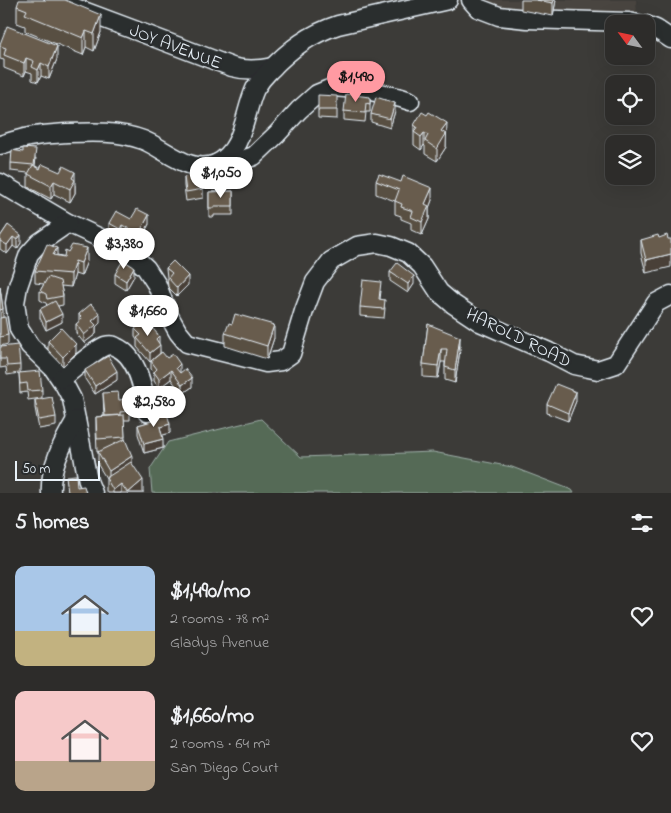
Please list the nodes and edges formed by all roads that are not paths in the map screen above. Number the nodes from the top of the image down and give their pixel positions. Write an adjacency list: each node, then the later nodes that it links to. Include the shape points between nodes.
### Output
1 (54, 0): 7 (street, JOY AVENUE, via 232,67 242,70)
2 (448, 0): 7 (street, via 330,28 296,46)
3 (471, 0): 4 (street, via 478,8 499,16)
4 (605, 21)
5 (655, 29): 6 (street)
6 (671, 39)
7 (273, 67): 10 (street, via 256,88 241,134 231,152)
8 (410, 101): 10 (street, via 367,90 334,87 317,94 254,156)
9 (0, 145): 10 (street, via 40,135 112,134 141,140 194,167)
10 (216, 164)
11 (0, 184): 12 (street)
12 (68, 223): 13 (street, HAROLD ROAD, via 124,249 146,268 157,285 168,314 187,343 266,363 281,361 291,354 314,282 331,261 357,246 377,243 408,253 422,266 439,292 480,322 574,366 598,370 616,364 656,303); 14 (street, via 29,254 15,303 19,329 30,346)
13 (671, 295)
14 (61, 379): 15 (street, via 105,346 120,348 130,357 139,376); 16 (street, via 72,398)
15 (147, 412)
16 (76, 420): 17 (street, via 58,455 51,479); 18 (street)
17 (51, 493)
18 (93, 493)

